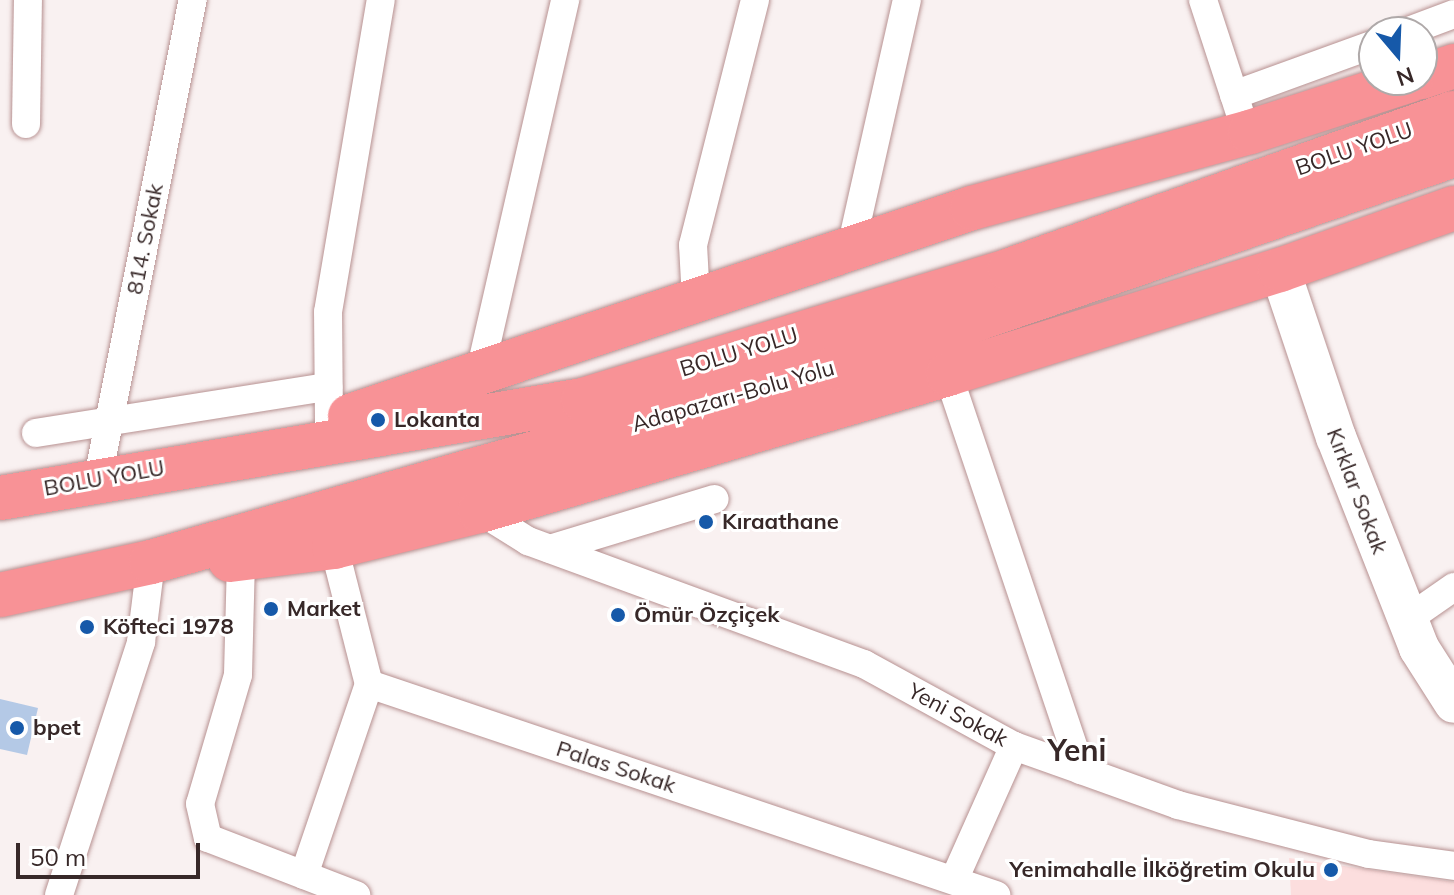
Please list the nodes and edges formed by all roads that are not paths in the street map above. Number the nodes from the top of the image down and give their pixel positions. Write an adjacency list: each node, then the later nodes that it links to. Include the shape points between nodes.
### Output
1 (28, 0): 12 (street)
2 (193, 0): 21 (street, 814. Sokak)
3 (381, 0): 20 (street, via 328,312)
4 (565, 0): 18 (street)
5 (755, 0): 17 (street, via 693,245)
6 (907, 0): 15 (street)
7 (1203, 0): 11 (street)
8 (1358, 52): 11 (street)
9 (1358, 91): 11 (highway)
10 (1454, 113): 23 (highway, BOLU YOLU, via 1010,270 583,400)
11 (1242, 114): 15 (highway)
12 (26, 124)
13 (1454, 155): 32 (highway, Adapazarı-Bolu Yolu, via 834,368)
14 (1454, 208): 16 (highway)
15 (851, 248): 17 (highway)
16 (1280, 270): 19 (highway); 35 (street, Kırklar Sokak, via 1336,437)
17 (696, 300): 18 (highway)
18 (480, 372): 20 (highway)
19 (948, 374): 28 (highway); 39 (street)
20 (329, 405): 21 (street); 23 (highway)
21 (109, 421): 22 (street); 25 (street, 814. Sokak)
22 (36, 433)
23 (225, 458): 25 (highway, BOLU YOLU)
24 (0, 473): 25 (highway)
25 (89, 480): 26 (highway, BOLU YOLU)
26 (0, 498)
27 (715, 499): 30 (street)
28 (480, 511): 29 (highway); 30 (street, Yeni Sokak)
29 (334, 547): 31 (highway); 36 (street)
30 (550, 549): 38 (street, Yeni Sokak, via 864,664)
31 (241, 560): 32 (highway); 41 (street, via 238,675 200,804 208,838)
32 (151, 562): 34 (highway, Adapazarı-Bolu Yolu); 43 (street, via 141,642)
33 (1454, 587): 35 (street)
34 (0, 595)
35 (1408, 619): 37 (street, Kırklar Sokak)
36 (369, 684): 41 (street); 42 (street, Palas Sokak)
37 (1454, 703)
38 (1014, 746): 39 (street, Yeni Sokak); 42 (street)
39 (1081, 770): 40 (street, Yeni Sokak, via 1178,805 1281,832 1369,854)
40 (1454, 866)
41 (304, 875): 44 (street)
42 (954, 880): 45 (street, Palas Sokak)
43 (59, 895)
44 (356, 895)
45 (996, 895)

